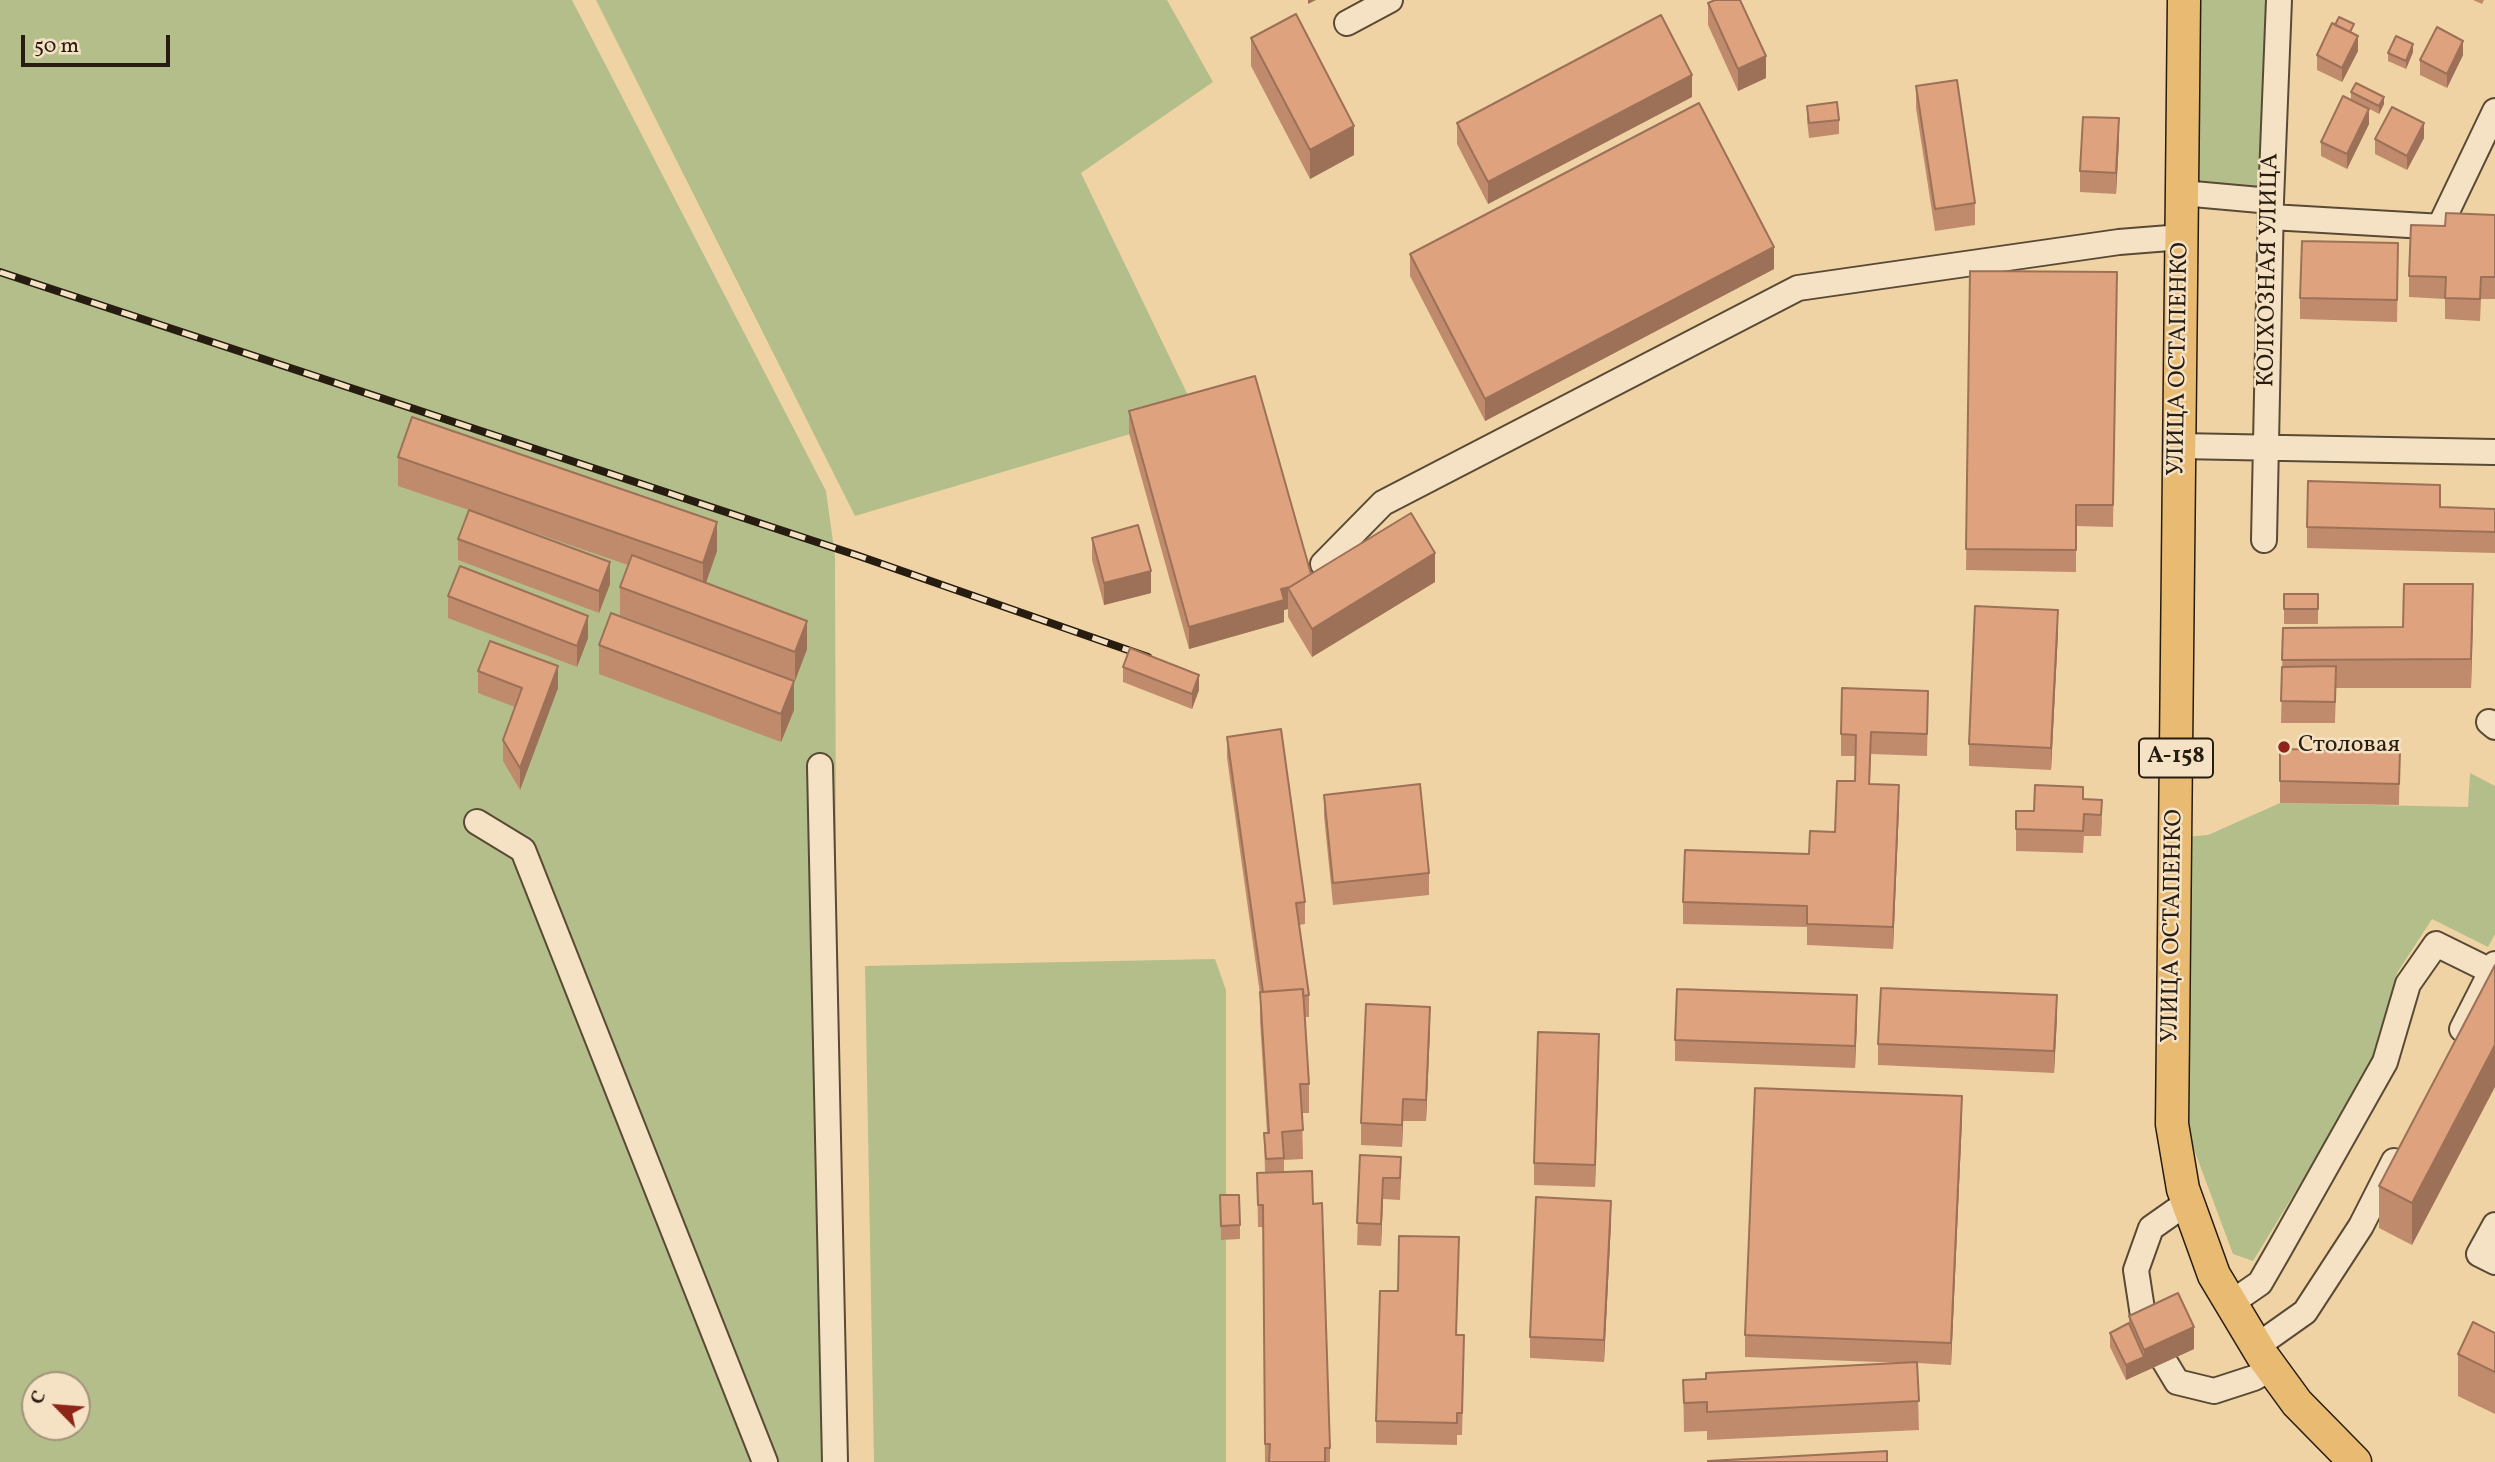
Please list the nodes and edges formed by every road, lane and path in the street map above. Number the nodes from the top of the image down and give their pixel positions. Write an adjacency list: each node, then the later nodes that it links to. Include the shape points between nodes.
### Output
1 (1390, 0): 4 (street)
2 (2184, 0): 6 (main road, УЛИЦА ОСТАПЕНКО / А-158)
3 (2279, 0): 7 (street, КОЛХОЗНАЯ УЛИЦА)
4 (1347, 23)
5 (2495, 111): 8 (street)
6 (2182, 192): 7 (street); 10 (main road, УЛИЦА ОСТАПЕНКО / А-158)
7 (2271, 209): 8 (street); 12 (street, КОЛХОЗНАЯ УЛИЦА)
8 (2439, 228): 9 (street)
9 (2495, 230)
10 (2182, 237): 11 (main road, УЛИЦА ОСТАПЕНКО / А-158); 15 (street, via 1798,288 1383,503)
11 (2179, 446): 12 (street); 21 (main road, УЛИЦА ОСТАПЕНКО / А-158, via 2172,1124)
12 (2266, 449): 13 (street); 14 (street, КОЛХОЗНАЯ УЛИЦА)
13 (2494, 452)
14 (2264, 540)
15 (1323, 564)
16 (820, 766): 27 (street)
17 (477, 822): 26 (street, via 523,850)
18 (2494, 970): 19 (street); 24 (street, via 2436,944 2408,984 2385,1062 2279,1250 2260,1283)
19 (2454, 1044)
20 (2404, 1141): 25 (street, via 2361,1226 2305,1312)
21 (2188, 1202): 24 (main road, УЛИЦА ОСТАПЕНКО / А-158, via 2214,1275); 25 (street, via 2151,1228 2136,1270 2145,1329 2177,1382 2214,1391 2254,1378)
22 (2495, 1225): 23 (street)
23 (2487, 1258)
24 (2231, 1303): 25 (main road, УЛИЦА ОСТАПЕНКО / А-158)
25 (2264, 1357): 28 (main road, УЛИЦА ОСТАПЕНКО / А-158, via 2297,1403)
26 (765, 1462)
27 (835, 1462)
28 (2355, 1462)

